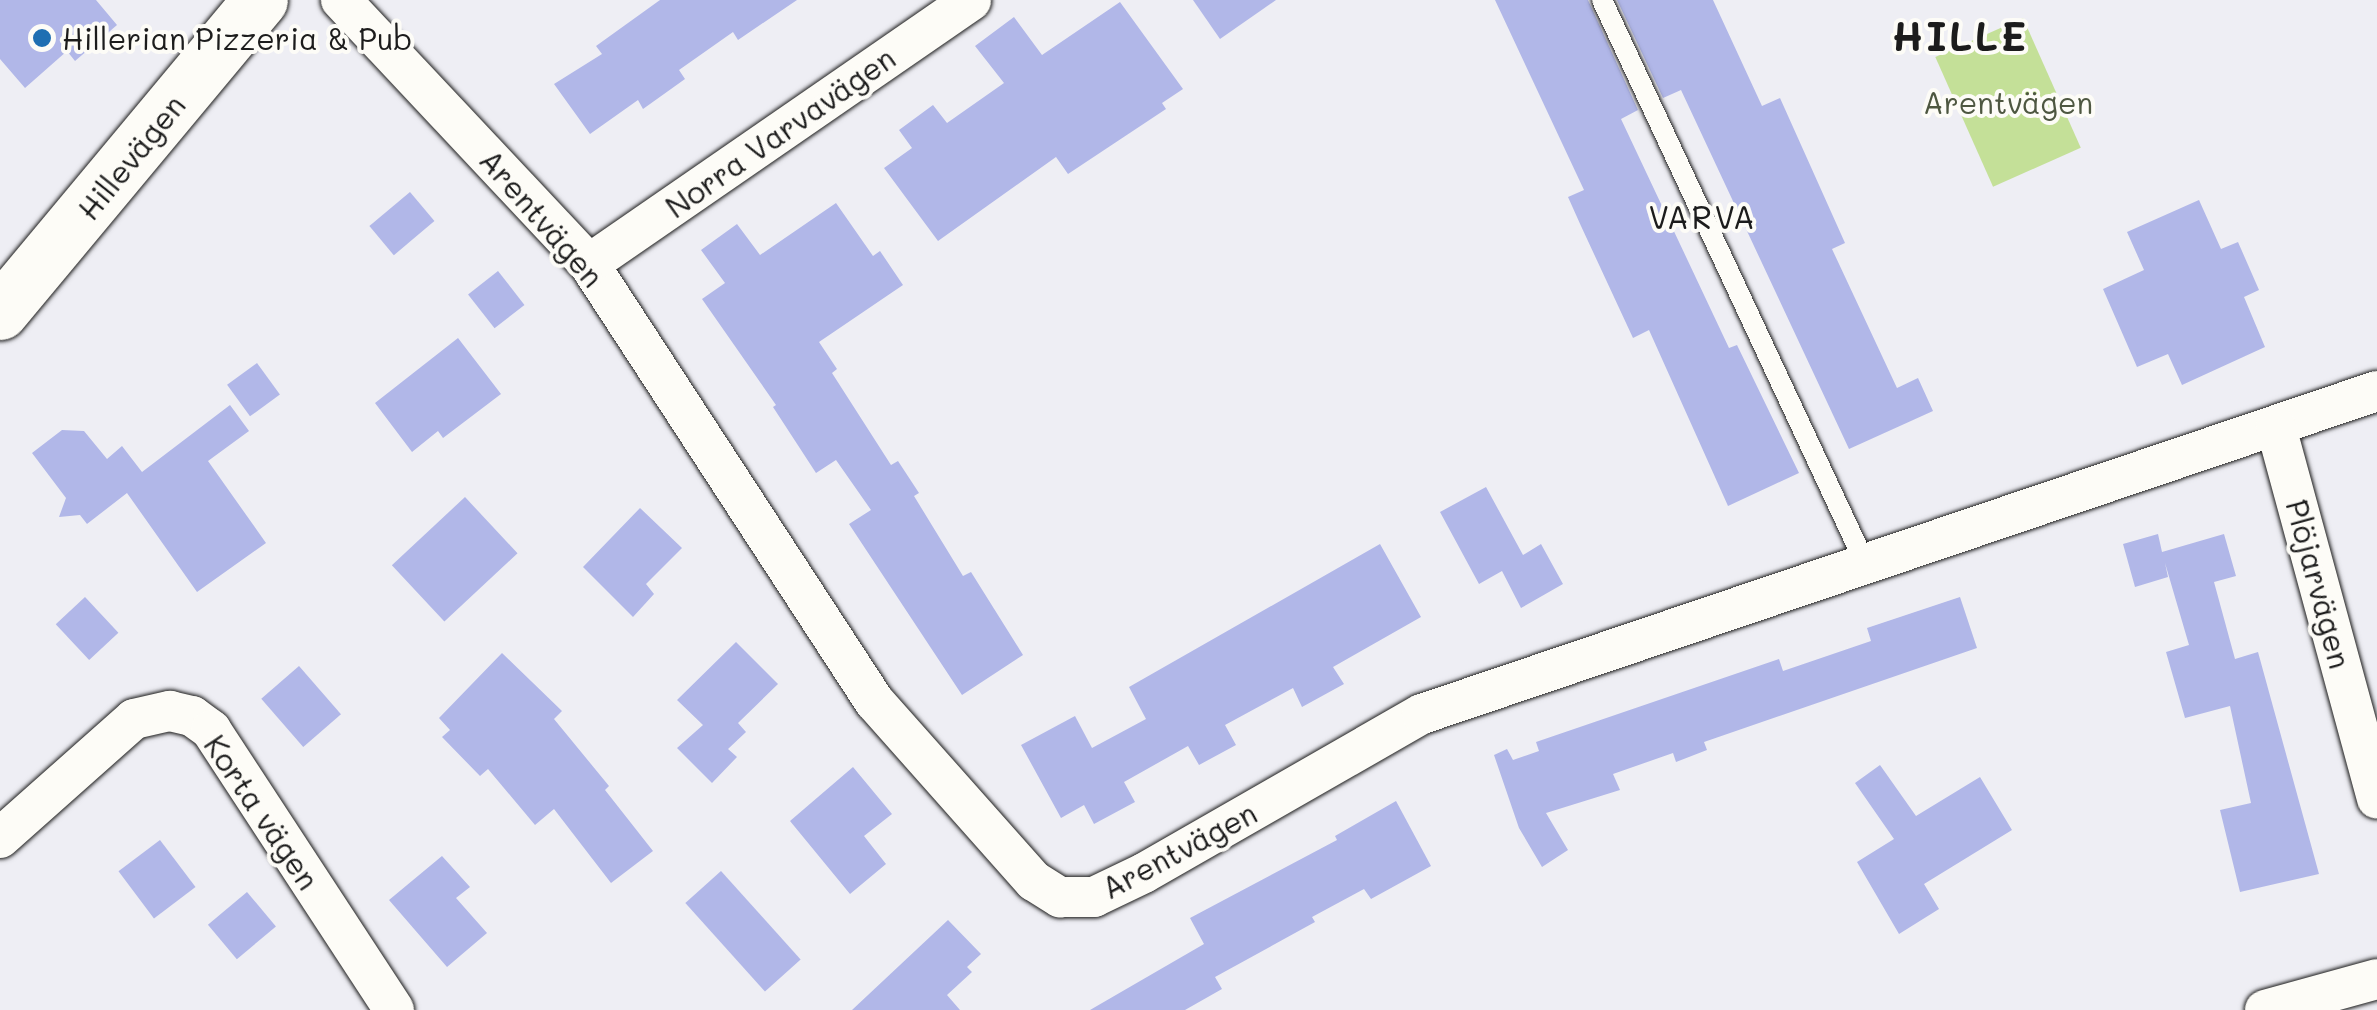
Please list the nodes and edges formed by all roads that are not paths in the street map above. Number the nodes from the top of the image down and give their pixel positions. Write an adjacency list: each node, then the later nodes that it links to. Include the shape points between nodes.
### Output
1 (260, 0): 6 (street, Hillevägen)
2 (341, 0): 5 (street, Arentvägen)
3 (971, 0): 5 (street, Norra Varvavägen)
4 (1602, 0): 9 (lane)
5 (588, 264): 9 (street, Arentvägen, via 874,701 1034,881 1060,897 1094,897 1144,873 1422,714)
6 (0, 312)
7 (2377, 392): 8 (street, Arentvägen)
8 (2276, 428): 9 (street, Arentvägen); 10 (street, Plöjarvägen)
9 (1865, 563)
10 (2377, 799)
11 (0, 838): 13 (street, Korta vägen, via 134,719 170,711 192,716 211,730)
12 (2377, 978): 14 (street)
13 (394, 1010)
14 (2265, 1010)

